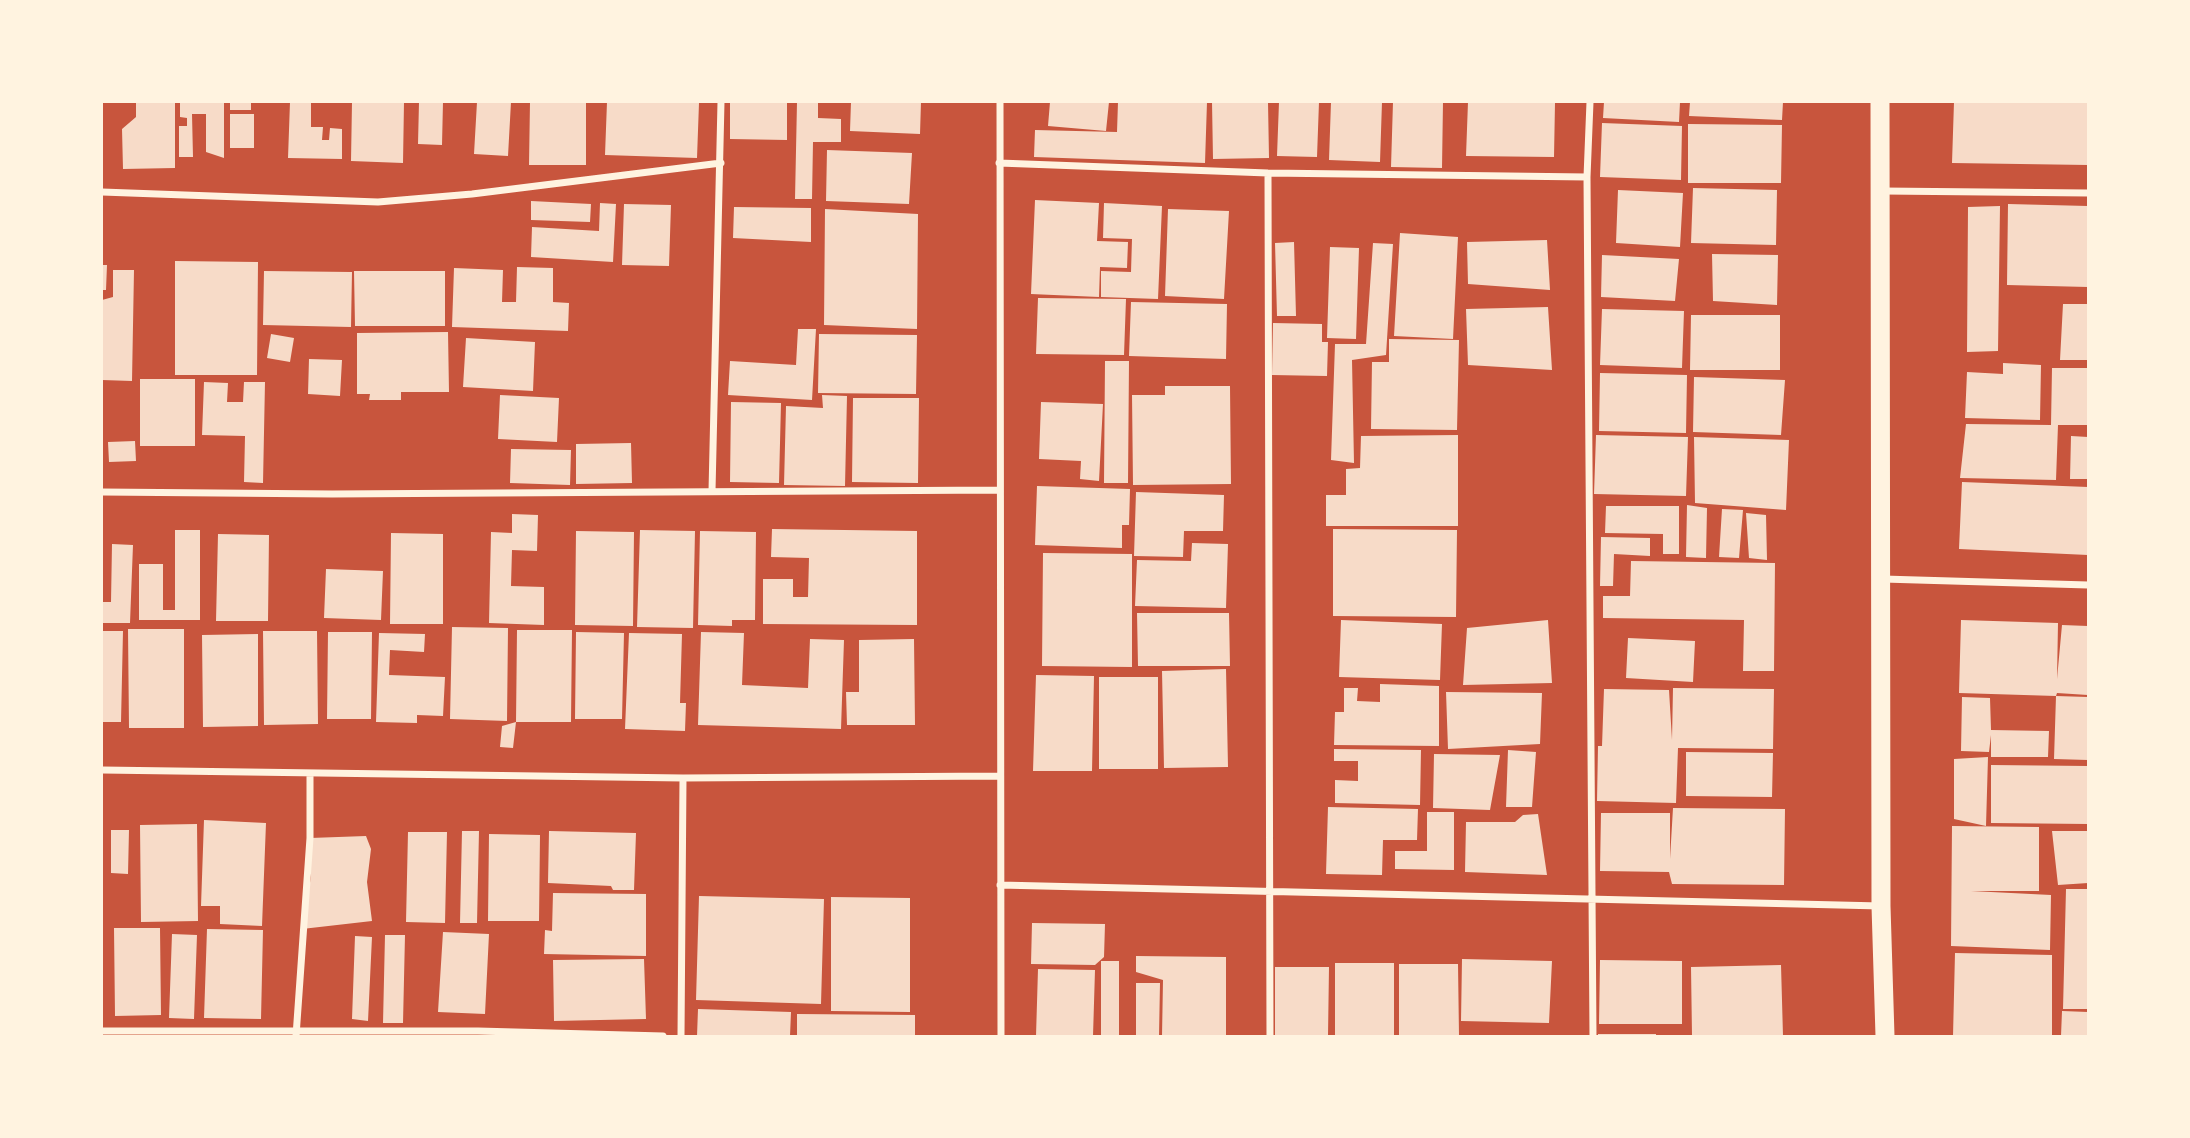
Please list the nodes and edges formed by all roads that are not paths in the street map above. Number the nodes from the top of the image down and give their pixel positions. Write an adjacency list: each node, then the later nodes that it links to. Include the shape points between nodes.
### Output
1 (721, 102): 5 (street)
2 (1000, 102): 6 (street)
3 (1590, 102): 8 (street)
4 (1880, 102): 9 (highway)
5 (721, 163): 10 (street, via 378,202); 13 (street)
6 (999, 163): 7 (street); 12 (street)
7 (1268, 173): 8 (street); 22 (street)
8 (1587, 177): 23 (street)
9 (1881, 191): 11 (street); 15 (highway)
10 (102, 192)
11 (2088, 193)
12 (1000, 490): 13 (street); 19 (street)
13 (712, 491): 14 (street)
14 (102, 492)
15 (1880, 579): 16 (street); 24 (highway)
16 (2088, 585)
17 (102, 770): 18 (street)
18 (310, 774): 20 (street); 26 (street)
19 (1000, 776): 20 (street); 21 (street)
20 (683, 778): 28 (street)
21 (1000, 886): 22 (street); 29 (street)
22 (1268, 891): 23 (street); 30 (street)
23 (1593, 899): 24 (street); 31 (street)
24 (1881, 906): 32 (highway)
25 (102, 1031): 26 (street)
26 (296, 1033): 27 (street, via 478,1031)
27 (663, 1037)
28 (681, 1037)
29 (1001, 1037)
30 (1270, 1037)
31 (1592, 1037)
32 (1885, 1037)

